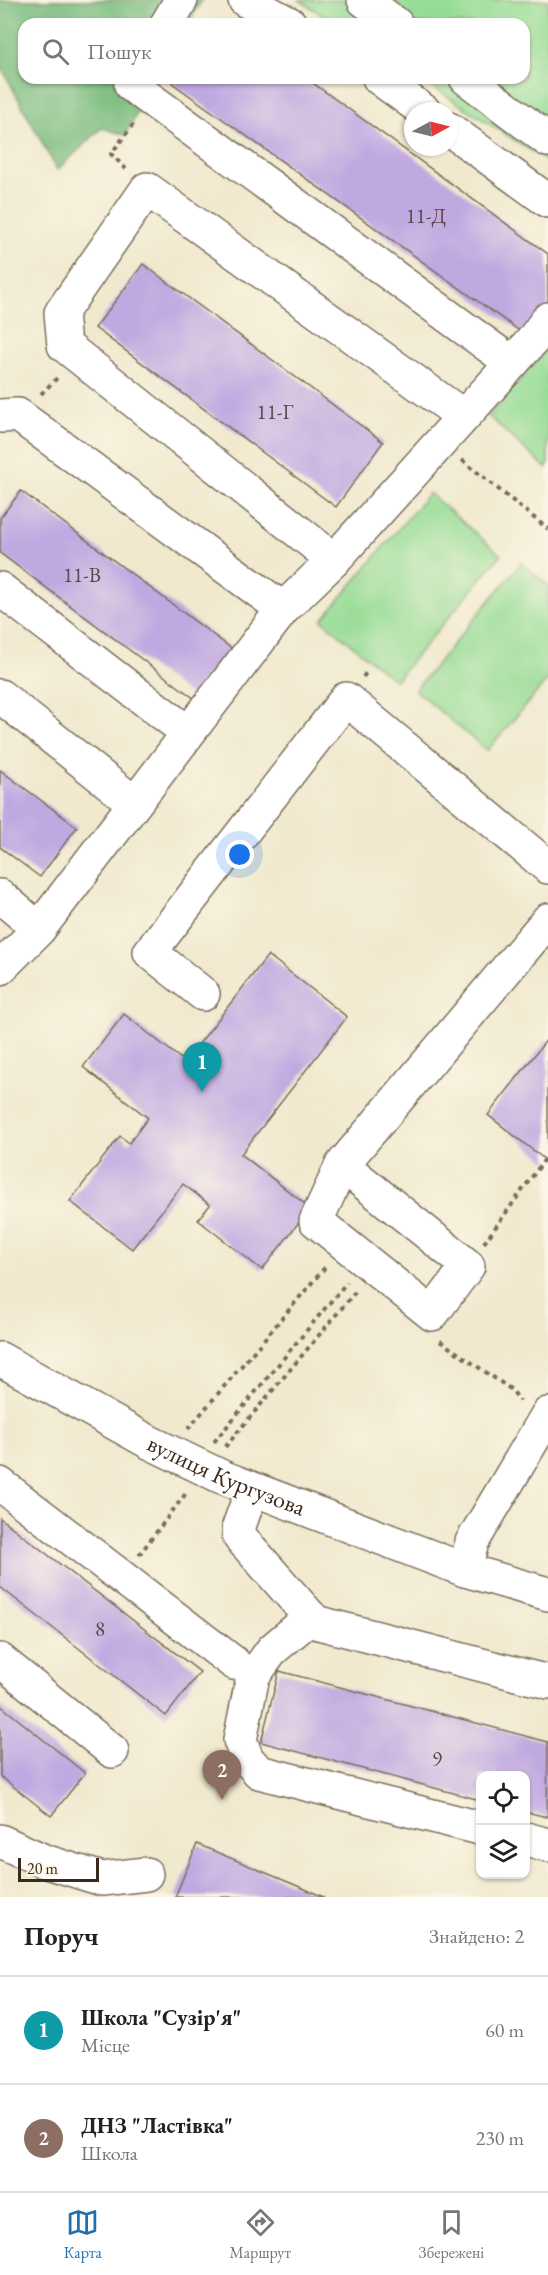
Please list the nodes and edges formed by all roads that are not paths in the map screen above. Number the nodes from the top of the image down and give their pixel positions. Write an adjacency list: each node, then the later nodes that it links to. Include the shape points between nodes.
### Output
1 (181, 0): 4 (street)
2 (245, 0): 5 (street)
3 (364, 0): 6 (street)
4 (170, 18)
5 (279, 18)
6 (388, 18)
7 (387, 84): 10 (street)
8 (474, 84): 12 (street)
9 (143, 89): 15 (street)
10 (412, 102)
11 (458, 136): 13 (street)
12 (548, 140)
13 (548, 201)
14 (548, 319): 15 (street)
15 (512, 363): 17 (street)
16 (9, 416): 20 (street)
17 (463, 416): 18 (street); 18 (street, via 147,189 61,313 63,345)
18 (334, 560): 20 (street)
19 (0, 590): 22 (street)
20 (283, 609): 22 (street)
21 (0, 696): 23 (street)
22 (187, 732): 23 (street)
23 (133, 802): 27 (street)
24 (548, 867): 29 (street, via 346,699 150,952)
25 (0, 896): 27 (street)
26 (548, 920): 30 (street)
27 (39, 929): 28 (street)
28 (0, 968)
29 (203, 994)
30 (342, 1165): 30 (street, via 468,1266 432,1314 316,1221)
31 (0, 1359): 34 (street, вулиця Кургузова, via 169,1452 208,1457)
32 (548, 1414): 35 (street, via 472,1542)
33 (0, 1484): 39 (street)
34 (252, 1490): 35 (street, вулиця Кургузова); 37 (street, via 239,1536)
35 (465, 1570): 36 (street, вулиця Кургузова)
36 (548, 1594)
37 (311, 1617): 40 (street, via 315,1622); 42 (street, via 273,1649 253,1676 240,1740 247,1759 259,1772)
38 (0, 1660): 41 (street)
39 (234, 1663)
40 (548, 1682)
41 (112, 1751)
42 (476, 1827)
43 (530, 1840): 45 (street)
44 (0, 1841): 46 (street, via 44,1861 102,1879)
45 (548, 1845)
46 (146, 1874)

